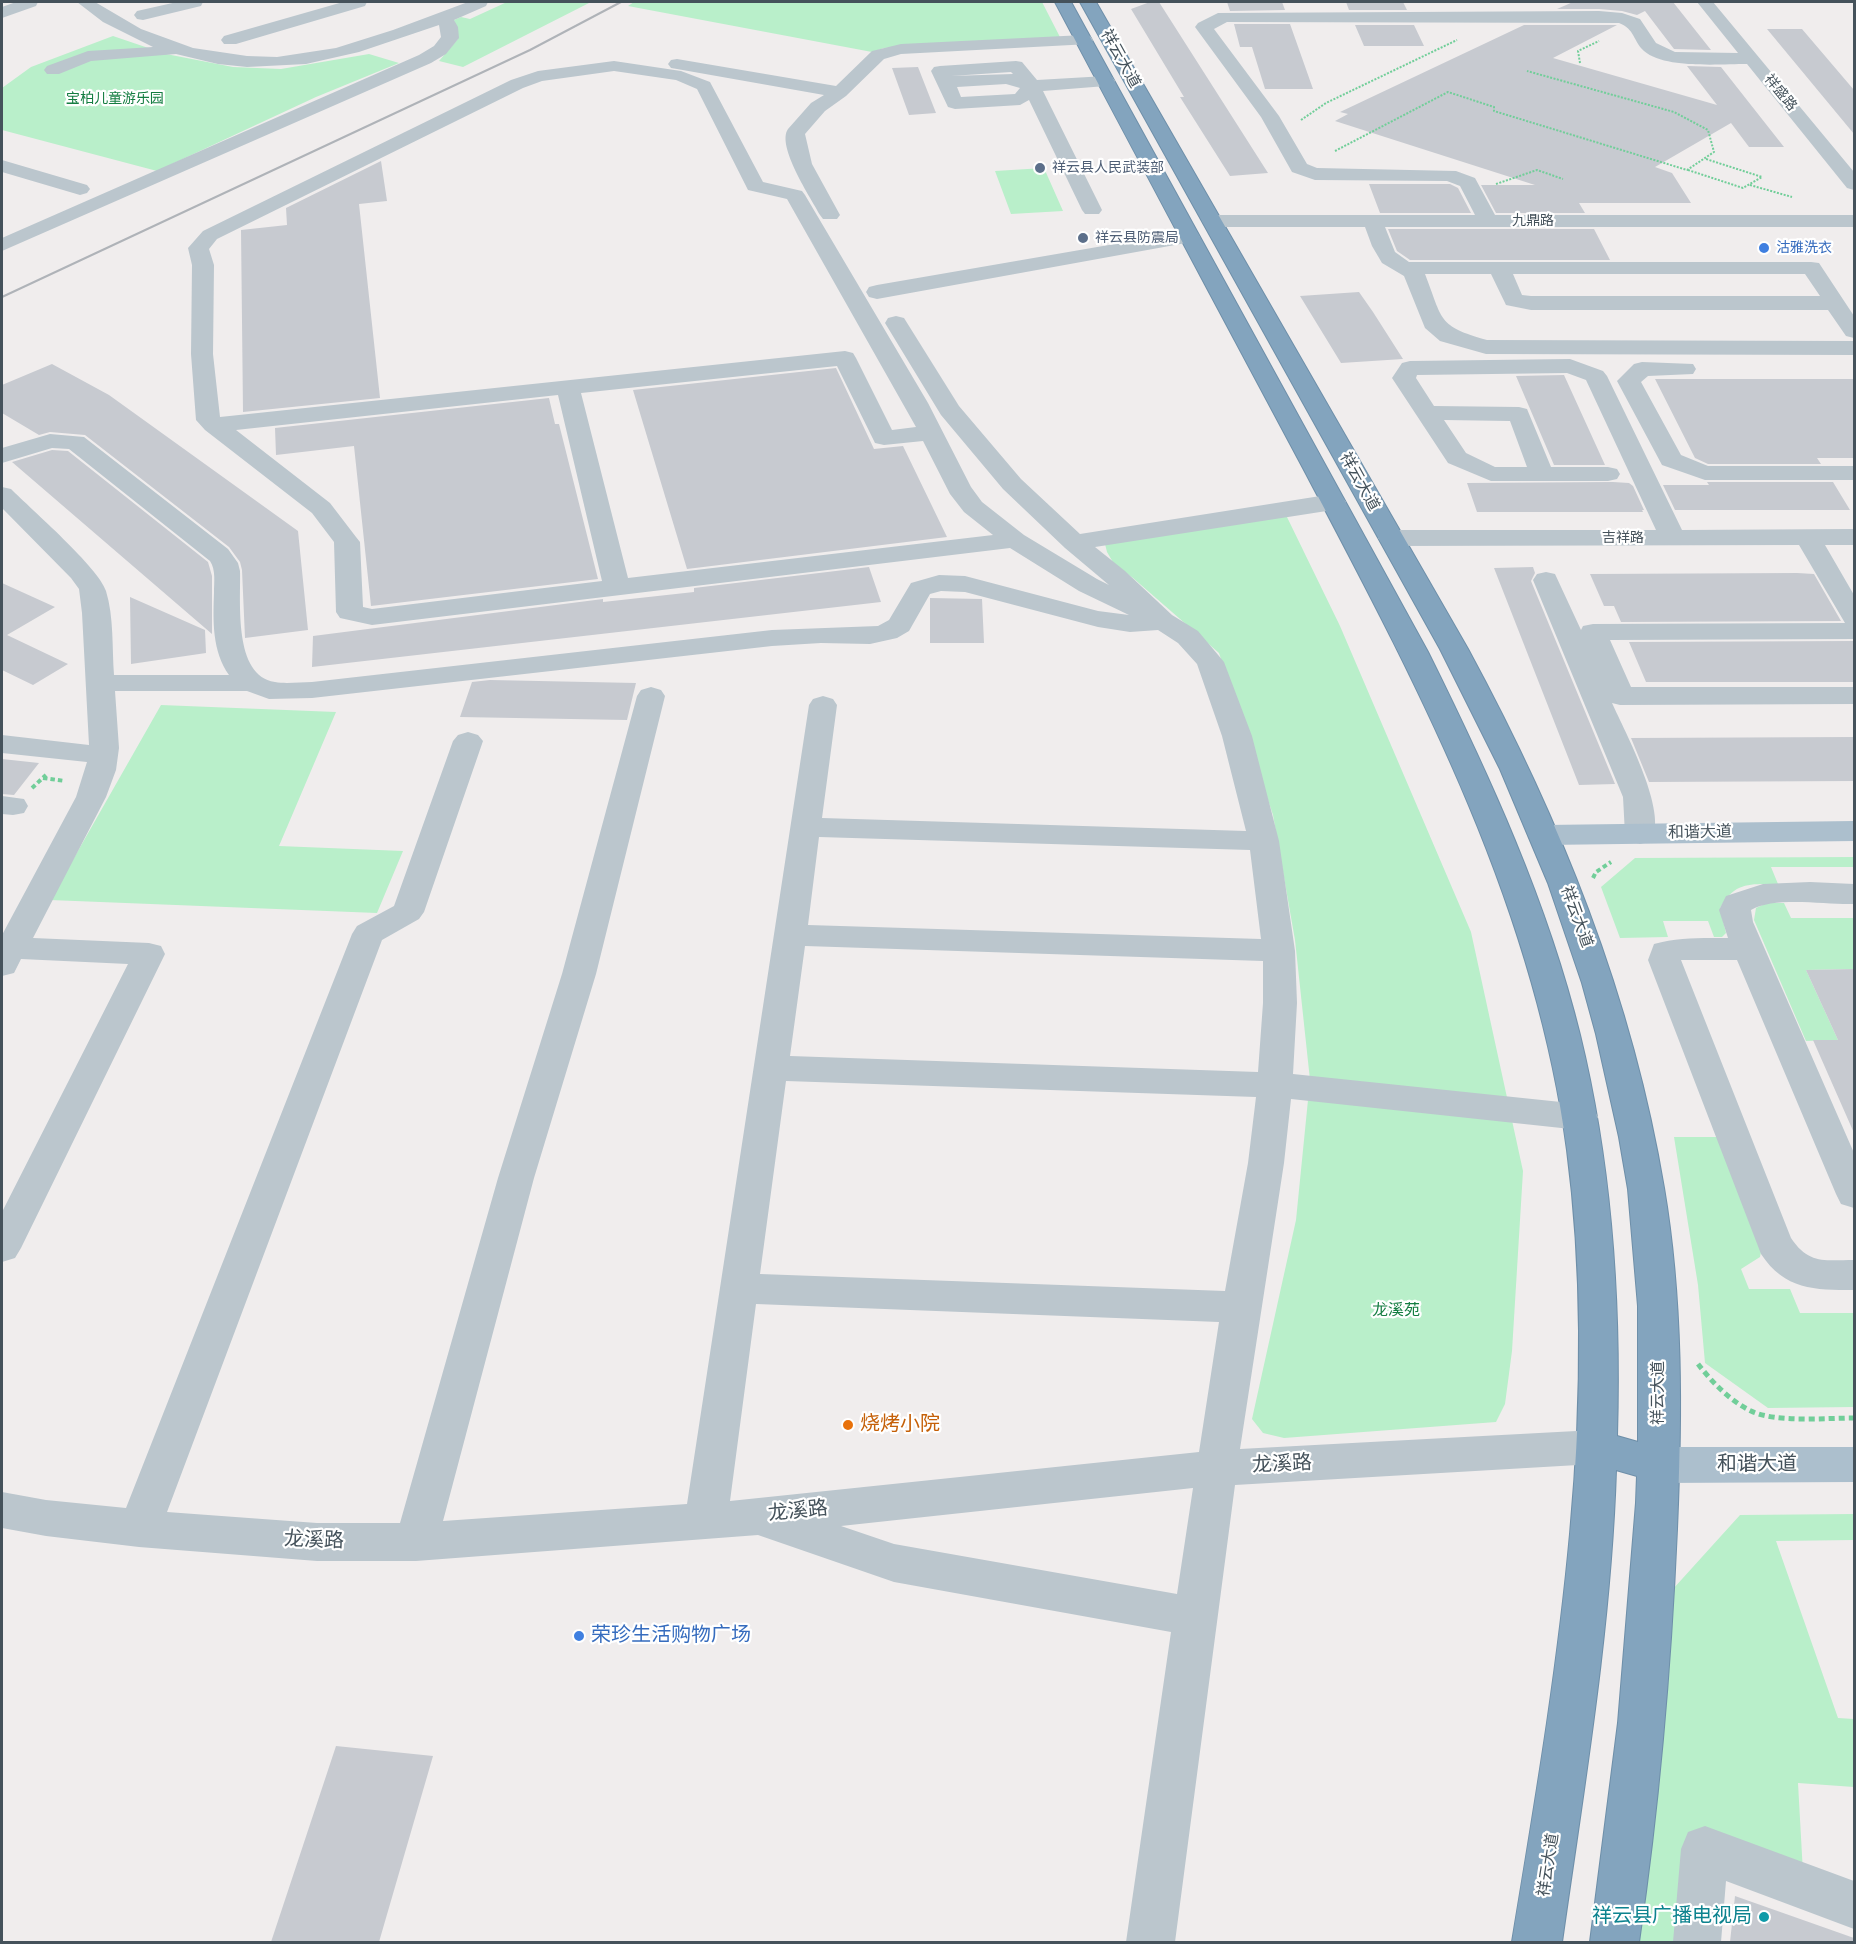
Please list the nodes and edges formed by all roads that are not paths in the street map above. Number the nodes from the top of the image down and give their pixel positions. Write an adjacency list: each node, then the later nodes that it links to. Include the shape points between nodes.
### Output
1 (30, 2): 9 (street)
2 (85, 2): 15 (street, via 113,22)
3 (195, 2): 10 (street)
4 (359, 2): 12 (street)
5 (480, 2): 11 (street)
6 (1063, 2): 13 (highway, 祥云大道)
7 (1088, 2): 31 (highway, 祥云大道)
8 (1705, 2): 18 (street, 祥盛路)
9 (2, 13)
10 (143, 15)
11 (444, 18): 14 (street); 17 (street, via 450,38 440,51)
12 (230, 40)
13 (1084, 40): 20 (highway, 祥云大道); 22 (street, via 891,50 878,55)
14 (375, 42): 15 (street, via 289,61 249,61); 17 (street)
15 (183, 51): 19 (street, via 88,56)
16 (642, 51): 22 (street, via 668,62)
17 (426, 59): 32 (street)
18 (1752, 59): 24 (street, 祥盛路); 28 (street, via 1672,57 1650,47 1634,23 1622,18 1224,17 1204,27 1276,126 1299,168 1315,174 1449,175 1468,182)
19 (53, 70)
20 (1106, 81): 21 (street); 31 (highway, 祥云大道)
21 (1032, 86): 21 (street, via 1016,66 940,71 955,103 1020,99); 26 (street)
22 (840, 92): 36 (street, via 796,129 795,141 831,218)
23 (2, 166): 25 (street)
24 (1854, 184)
25 (80, 189)
26 (1092, 210)
27 (1373, 221): 28 (street, 九鼎路); 31 (street, 九鼎路); 35 (street, via 1388,260)
28 (1488, 221): 29 (street, 九鼎路)
29 (1621, 221): 30 (street, 九鼎路); 33 (street)
30 (1854, 221)
31 (1194, 227): 36 (street, 九鼎路); 50 (highway, 祥云大道); 54 (highway, 祥云大道)
32 (2, 244)
33 (1639, 254): 34 (street); 37 (street, via 1811,268)
34 (1499, 268): 35 (street, via 1412,268); 37 (street, via 1514,300 1531,303)
35 (1413, 272): 39 (street, via 1433,323 1448,336 1486,347)
36 (877, 292): 58 (street, via 950,410 1012,484)
37 (1835, 303): 38 (street)
38 (1854, 331)
39 (1854, 348)
40 (1854, 370): 47 (street, via 1642,369 1629,381 1671,460 1705,473)
41 (568, 387): 43 (street); 45 (street, via 845,358 884,438); 60 (street)
42 (1426, 413): 48 (street, via 1457,458 1491,474); 48 (street, via 1519,414); 55 (street, via 1404,378 1410,368 1570,366 1595,376)
43 (213, 425): 45 (street, via 208,420 203,365 203,265 198,248 210,235 517,84 538,76 614,66 681,76 704,86 755,186 795,195); 60 (street, via 321,508 347,542 350,612 372,616)
44 (2, 432): 46 (street)
45 (931, 433): 57 (street, via 955,482 973,507)
46 (13, 453): 65 (street, via 50,441 75,442 219,555 227,571 232,650 239,669)
47 (1854, 473)
48 (1542, 474): 49 (street)
49 (1608, 474)
50 (1333, 502): 56 (highway, 祥云大道); 58 (street)
51 (6, 506): 64 (street, via 80,572 92,589)
52 (1807, 537): 53 (street, 吉祥路); 55 (street, 吉祥路); 61 (street)
53 (1854, 537)
54 (1390, 538): 55 (street, 吉祥路); 56 (highway); 75 (highway, 祥云大道, via 1501,739)
55 (1673, 538)
56 (1353, 539): 84 (highway, 祥云大道, via 1454,732 1500,838 1545,968)
57 (1015, 540): 60 (street); 62 (street, via 1088,585)
58 (1074, 543): 62 (street)
59 (1546, 580): 74 (street, via 1638,797)
60 (617, 588)
61 (1854, 617)
62 (1162, 621): 65 (street, via 1114,623 968,584 942,582 920,589 894,629 870,636 772,638 312,690 269,692); 76 (street, via 1188,637 1214,669 1237,736)
63 (1854, 631): 66 (street, via 1593,632 1620,696)
64 (100, 683): 65 (street); 71 (street)
65 (252, 683)
66 (1854, 695)
67 (651, 696): 98 (street, via 579,974 516,1178)
68 (823, 705): 72 (street)
69 (468, 741): 97 (street, via 408,912 368,934)
70 (2, 744): 71 (street)
71 (103, 755): 79 (street, via 91,797)
72 (806, 827): 76 (street); 78 (street)
73 (1854, 831): 74 (main road, 和谐大道)
74 (1640, 834): 75 (main road, 和谐大道)
75 (1545, 835): 91 (highway, 祥云大道, via 1575,912 1612,1029 1644,1179 1659,1336)
76 (1264, 841): 81 (street)
77 (1854, 894): 80 (street, via 1766,894 1737,903 1735,910)
78 (790, 935): 81 (street); 82 (street)
79 (9, 941): 86 (street, via 149,954)
80 (1749, 949): 85 (street); 87 (street, via 1682,949 1666,952 1664,960 1781,1256 1809,1275)
81 (1279, 951): 83 (street)
82 (771, 1068): 83 (street); 88 (street)
83 (1275, 1085): 84 (street); 89 (street)
84 (1580, 1117): 90 (highway, 祥云大道, via 1596,1246 1599,1326)
85 (1854, 1194)
86 (2, 1248)
87 (1854, 1275)
88 (740, 1287): 89 (street); 96 (street)
89 (1241, 1307): 93 (street)
90 (1595, 1447): 91 (highway); 93 (street, 龙溪路); 102 (highway, 祥云大道, via 1591,1532 1576,1667)
91 (1659, 1465): 92 (main road, 和谐大道); 103 (highway, 祥云大道, via 1644,1686)
92 (1854, 1465)
93 (1218, 1468): 95 (street, 龙溪路); 99 (street)
94 (2, 1510): 97 (street, 龙溪路)
95 (756, 1517): 96 (street, 龙溪路); 99 (street, via 894,1563)
96 (706, 1520): 98 (street, 龙溪路)
97 (139, 1529): 98 (street, 龙溪路, via 317,1542)
98 (416, 1542)
99 (1195, 1617): 101 (street)
100 (1854, 1905): 104 (street, via 1705,1849)
101 (1151, 1942)
102 (1537, 1942)
103 (1615, 1942)
104 (1697, 1942)

